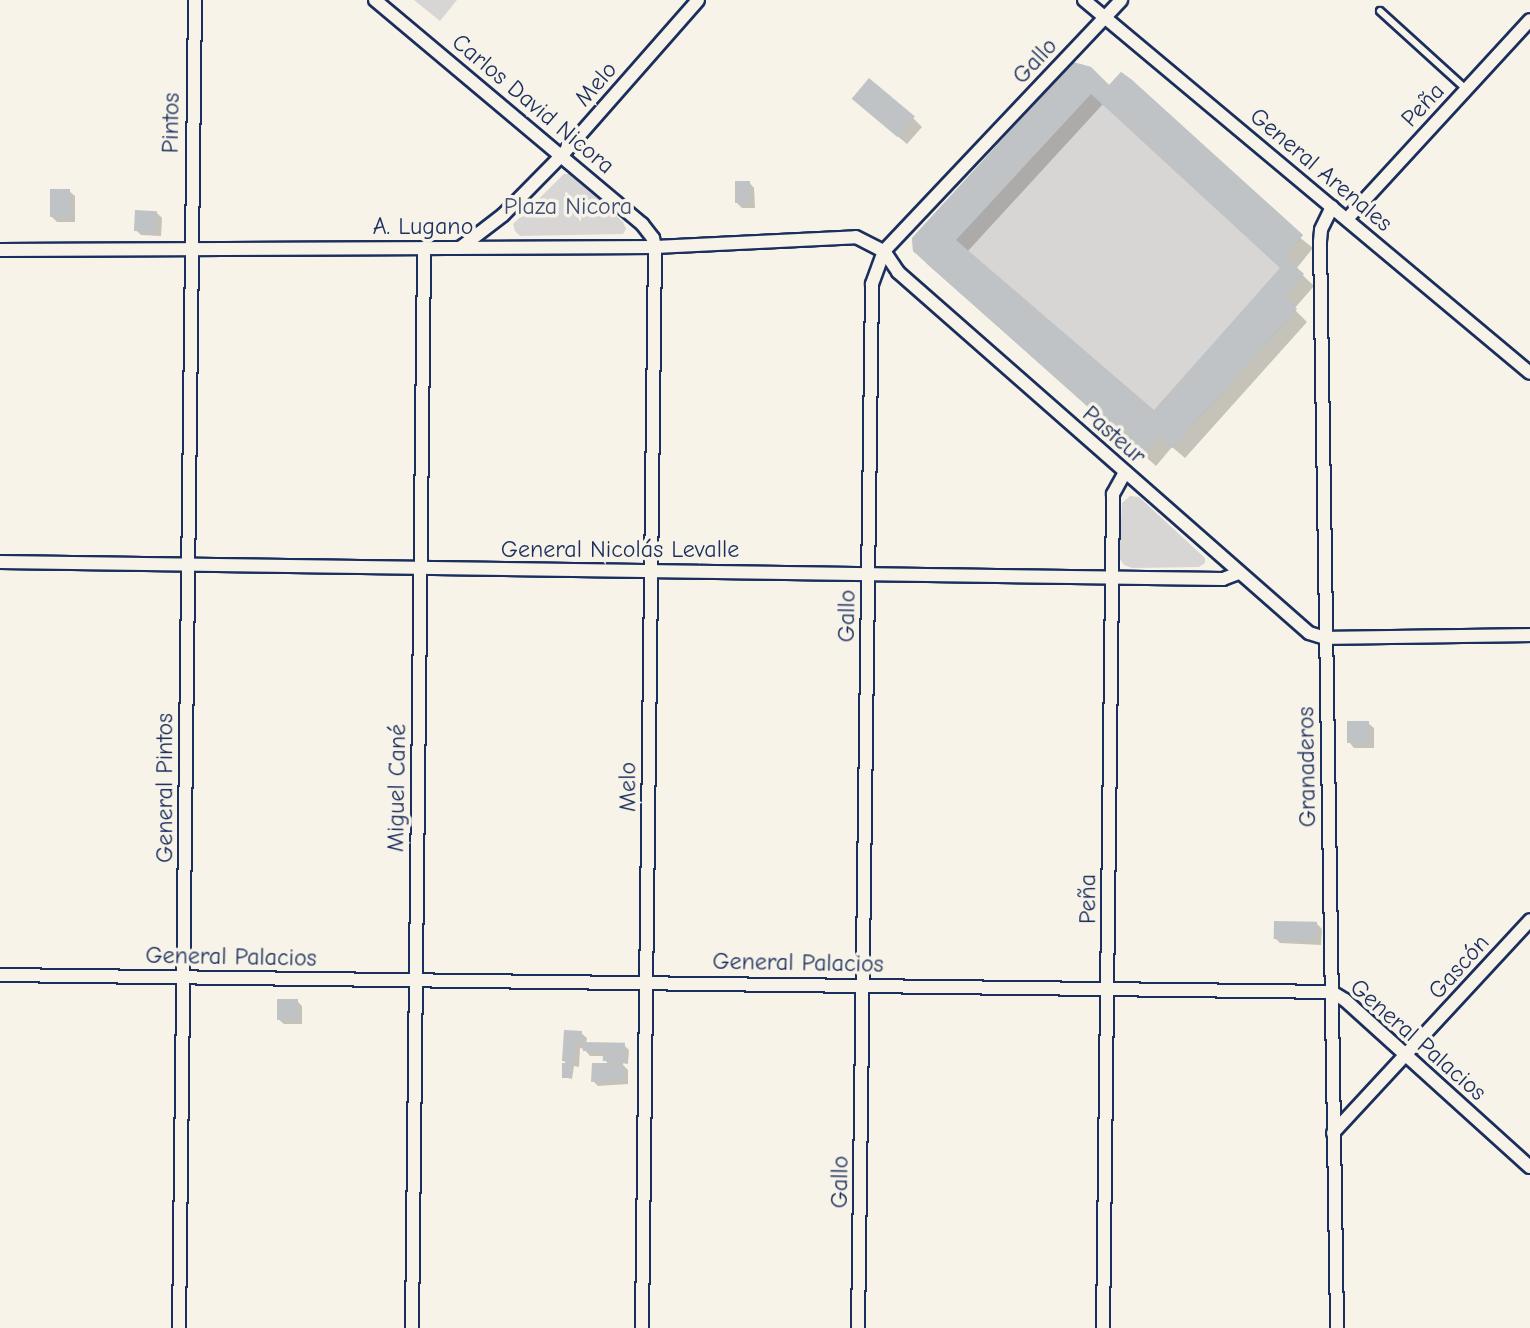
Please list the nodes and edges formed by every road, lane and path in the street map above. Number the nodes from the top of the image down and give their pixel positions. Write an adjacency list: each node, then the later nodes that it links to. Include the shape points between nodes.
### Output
1 (195, 0): 14 (street, Pintos)
2 (375, 0): 10 (street, Carlos David Nicora)
3 (698, 0): 10 (street, Melo)
4 (1084, 0): 7 (street, General Arenales)
5 (1121, 0): 7 (street, Gallo)
6 (1380, 10): 9 (lane)
7 (1105, 17): 11 (street, General Arenales); 18 (street, Gallo)
8 (1530, 20): 9 (street, Peña)
9 (1466, 89): 12 (street, Peña)
10 (562, 155): 13 (street, Carlos David Nicora, via 642,224); 16 (street, Melo, via 503,215)
11 (1332, 207): 12 (street, General Arenales); 29 (street, Granaderos, via 1320,242)
12 (1347, 219): 19 (street, General Arenales)
13 (655, 247): 16 (street, A. Lugano); 18 (street, A. Lugano, via 856,237); 24 (street, Melo)
14 (190, 248): 15 (street, A. Lugano); 17 (street, A. Lugano); 22 (street, General Pintos)
15 (424, 248): 16 (street, A. Lugano); 23 (street, Miguel Cané)
16 (459, 248)
17 (0, 250)
18 (884, 251): 20 (street, Pasteur, via 898,272); 25 (street, Gallo, via 872,284)
19 (1530, 373)
20 (1125, 472): 26 (street, Pasteur); 27 (street, Peña, via 1113,494)
21 (0, 562): 22 (street, General Nicolás Levalle)
22 (187, 566): 23 (street, General Nicolás Levalle); 32 (street, General Pintos)
23 (420, 569): 24 (street, General Nicolás Levalle); 33 (street, Miguel Cané)
24 (650, 570): 25 (street, General Nicolás Levalle); 34 (street, Melo)
25 (869, 573): 27 (street, General Nicolás Levalle); 35 (street, Gallo)
26 (1239, 573): 27 (street, General Nicolás Levalle, via 1223,579); 29 (street, Pasteur, via 1309,633)
27 (1111, 578): 36 (street, Peña)
28 (1530, 635): 29 (street)
29 (1325, 638): 37 (street, Granaderos)
30 (1530, 920): 38 (street, Gascón)
31 (0, 975): 32 (street, General Palacios)
32 (184, 977): 33 (street, General Palacios); 41 (street, General Pintos)
33 (416, 981): 34 (street, General Palacios); 42 (street, Miguel Cané)
34 (648, 981): 35 (street, General Palacios); 43 (street, Melo)
35 (864, 985): 36 (street, General Palacios); 44 (street, Gallo)
36 (1109, 989): 37 (street, General Palacios); 45 (street, Peña)
37 (1332, 992): 38 (street, General Palacios); 39 (street, Granaderos)
38 (1406, 1058): 39 (street, Gascón); 40 (street, General Palacios)
39 (1333, 1133): 46 (street, Granaderos)
40 (1530, 1167)
41 (178, 1328)
42 (412, 1328)
43 (642, 1328)
44 (859, 1328)
45 (1103, 1328)
46 (1337, 1328)

